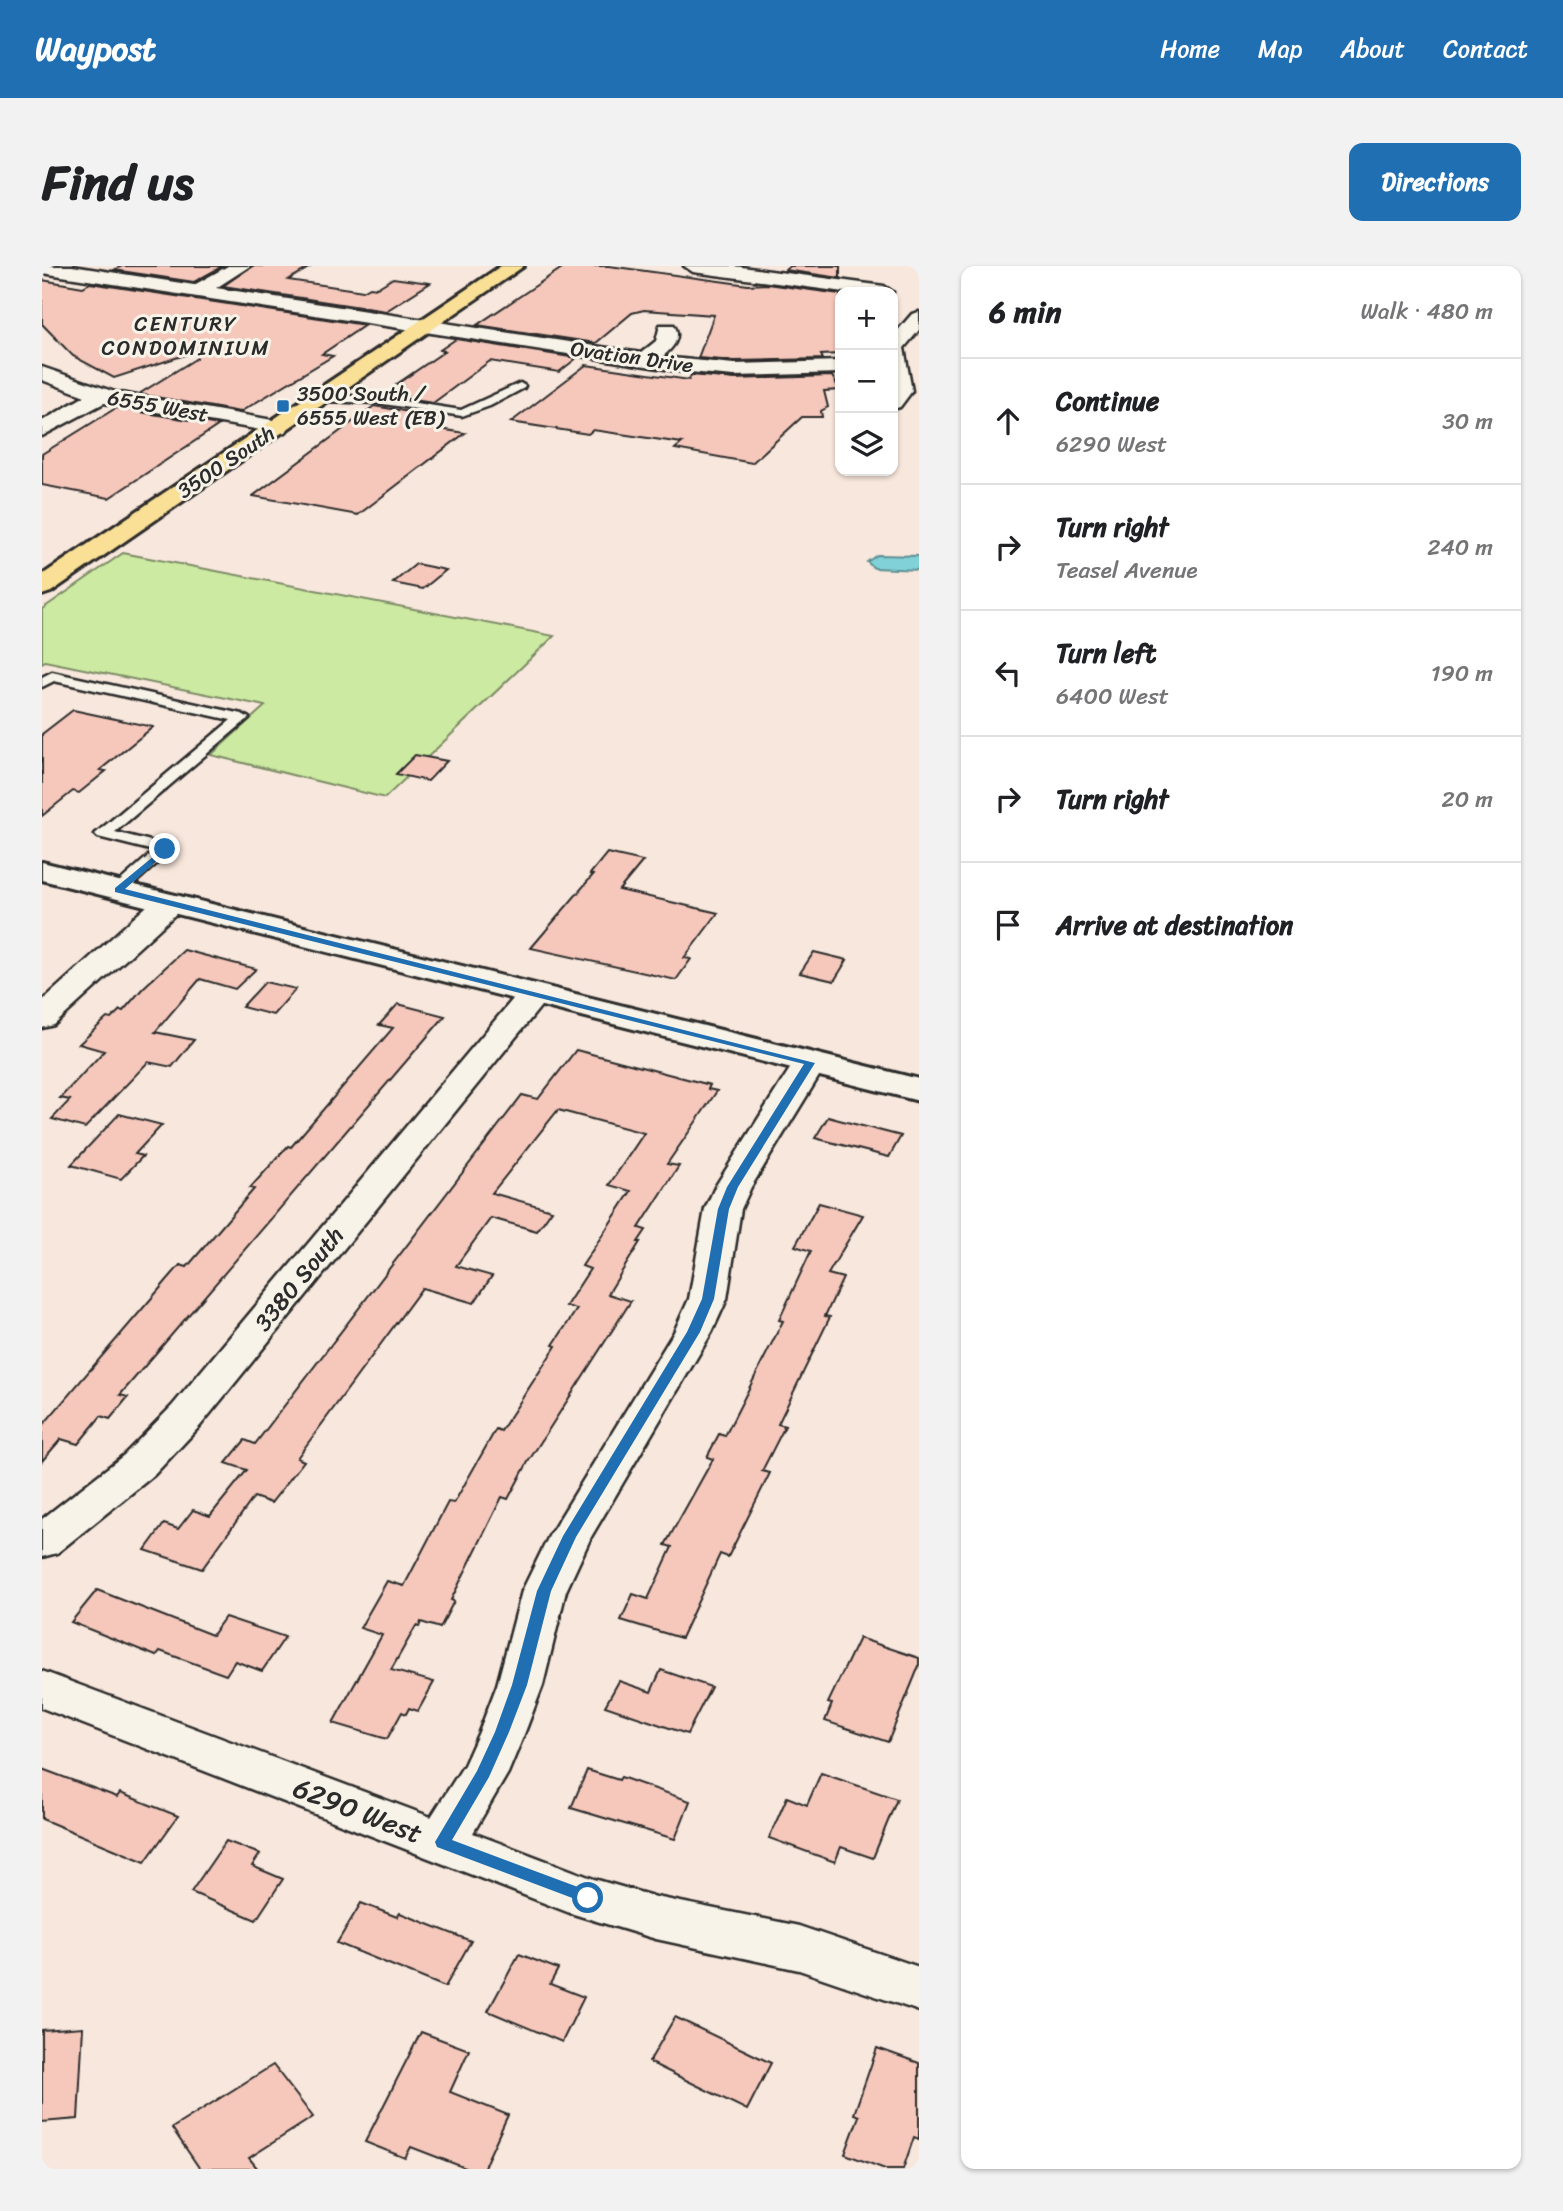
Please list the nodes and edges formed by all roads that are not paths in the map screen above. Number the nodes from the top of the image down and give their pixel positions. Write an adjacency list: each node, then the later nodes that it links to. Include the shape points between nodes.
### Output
1 (242, 266): 6 (street)
2 (514, 266): 8 (main road, 3500 South)
3 (693, 266): 5 (street)
4 (42, 267): 6 (street, Ovation Drive)
5 (847, 287)
6 (197, 291): 8 (street, Ovation Drive)
7 (919, 318): 10 (street)
8 (426, 326): 11 (street, Ovation Drive); 19 (main road, 3500 South)
9 (667, 329): 11 (street, via 667,343)
10 (894, 350)
11 (645, 360): 13 (street, Ovation Drive, via 734,370)
12 (898, 366): 14 (street)
13 (835, 367)
14 (919, 367)
15 (42, 373): 18 (street, 6555 West)
16 (898, 376): 20 (street, via 904,391)
17 (520, 386): 19 (lane, via 462,413 376,400)
18 (100, 396): 21 (street, 6555 West); 22 (street)
19 (320, 398): 21 (main road, 3500 South)
20 (898, 399)
21 (278, 427): 23 (main road, 3500 South)
22 (42, 430)
23 (42, 587)
24 (42, 683): 26 (lane, via 52,676 242,718 103,834 165,849)
25 (42, 871): 26 (street)
26 (118, 890): 27 (street)
27 (169, 903): 28 (street); 29 (street)
28 (534, 994): 30 (street); 32 (street, 3380 South, via 186,1416 139,1465)
29 (42, 1018)
30 (810, 1063): 31 (street); 34 (street, via 733,1187 723,1209 708,1299 694,1332 570,1536 544,1591 520,1685 502,1732 484,1773)
31 (919, 1090)
32 (42, 1542)
33 (42, 1689): 34 (street, 6290 West)
34 (442, 1842): 35 (street, 6290 West, via 622,1909 799,1948)
35 (919, 1989)

